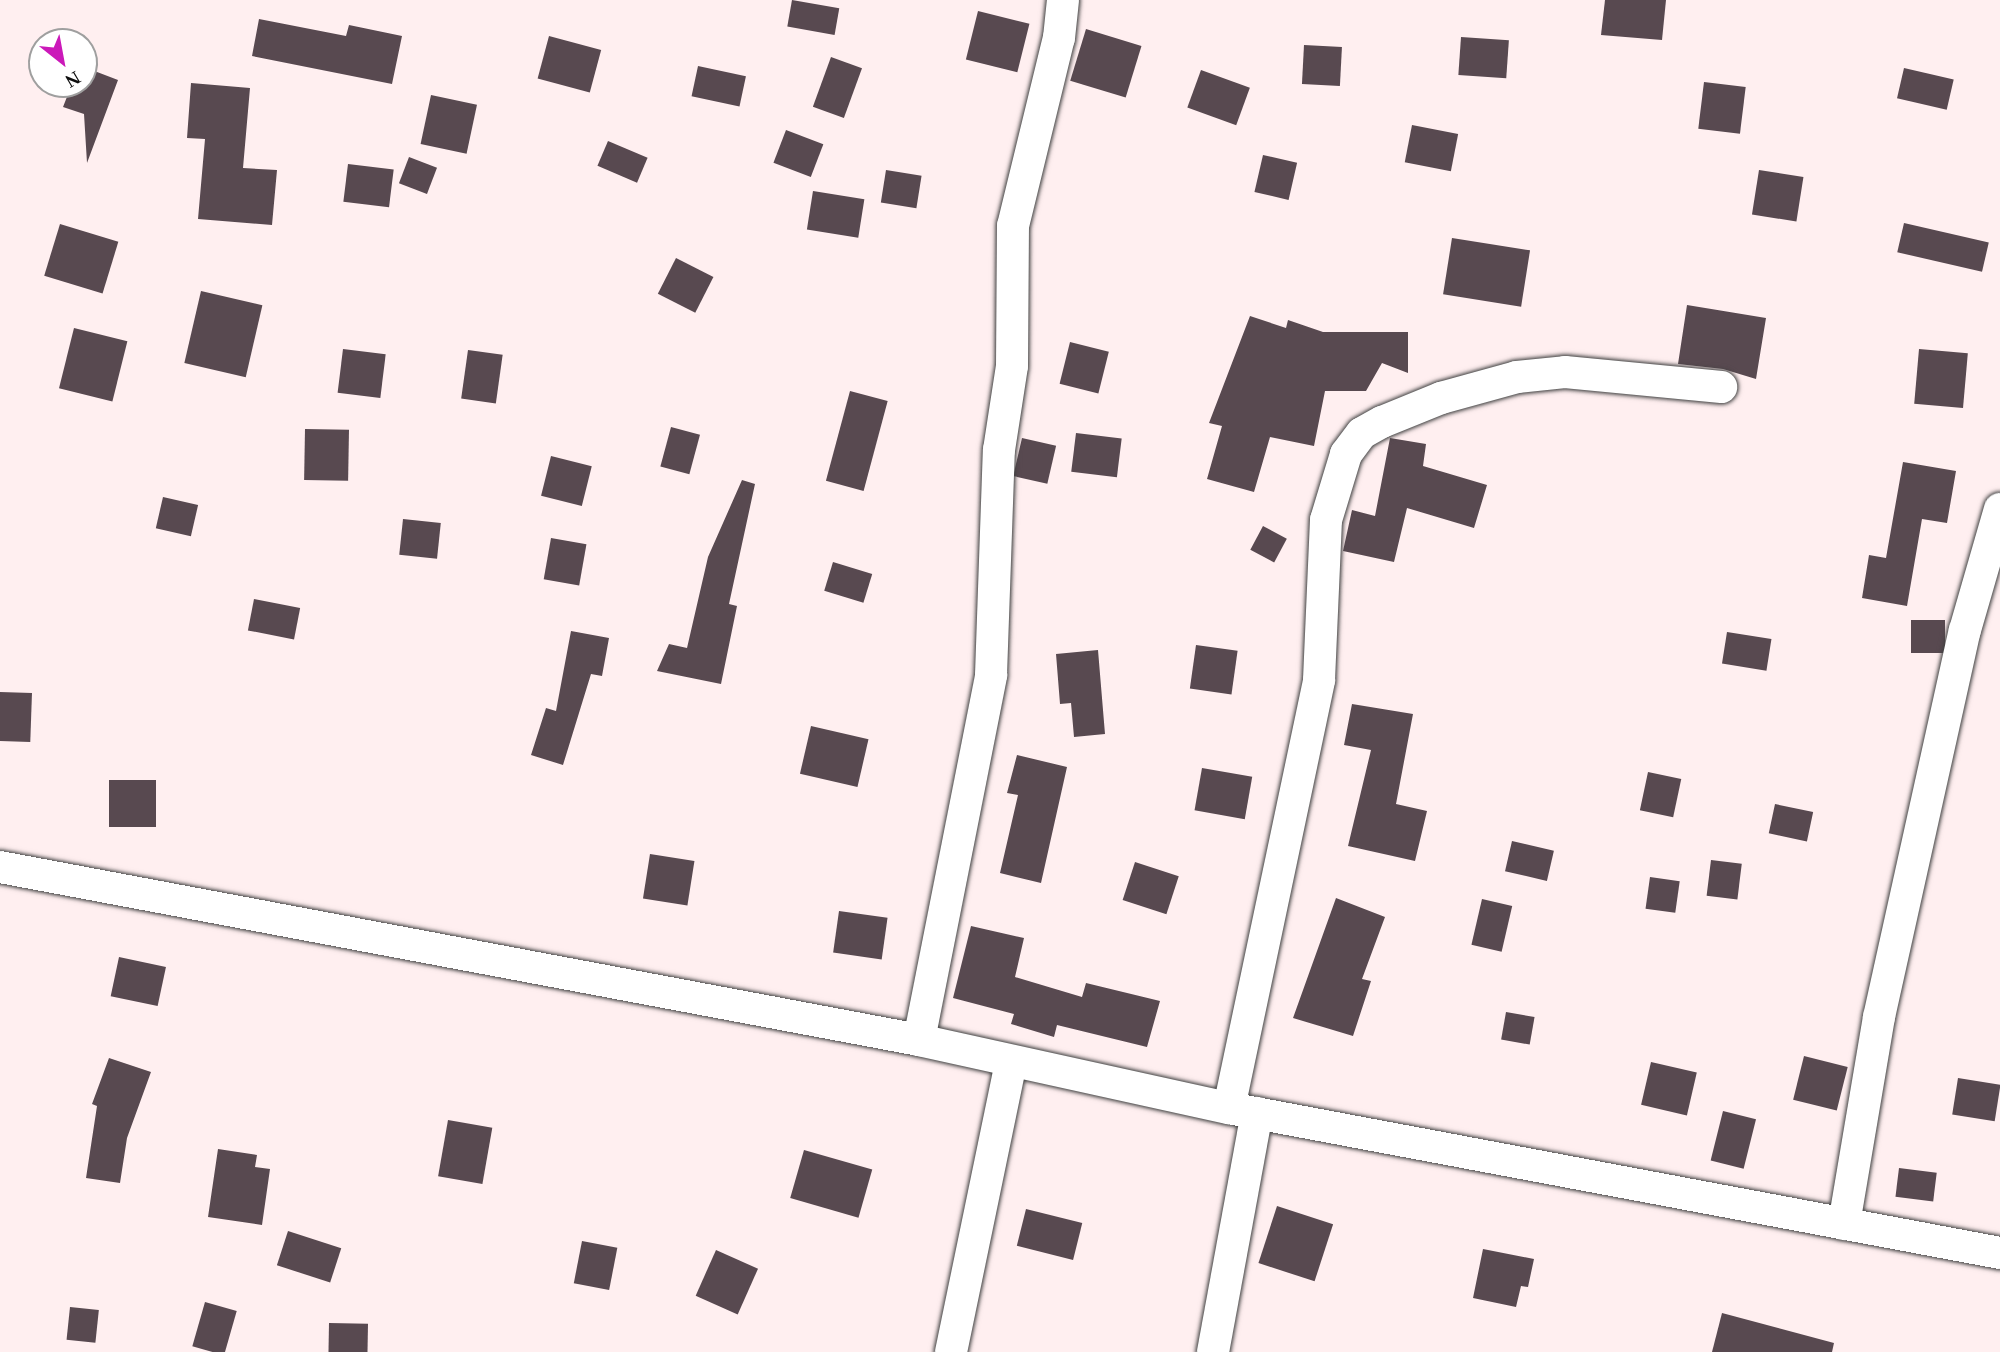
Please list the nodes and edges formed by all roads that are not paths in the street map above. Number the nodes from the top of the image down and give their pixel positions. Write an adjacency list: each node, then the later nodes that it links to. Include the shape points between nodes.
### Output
1 (1063, 0): 5 (street, via 1059,38 1013,226 1012,366 999,450 991,675)
2 (1721, 387): 7 (street, via 1565,372 1517,377 1441,397 1382,422 1362,433 1346,454 1326,520 1319,680)
3 (2000, 509): 8 (street, via 1965,630 1879,1017)
4 (0, 867): 5 (street)
5 (919, 1040): 6 (street)
6 (1011, 1062): 7 (street); 10 (street)
7 (1243, 1110): 8 (street); 11 (street)
8 (1844, 1224): 9 (street)
9 (2000, 1253)
10 (951, 1352)
11 (1213, 1352)

